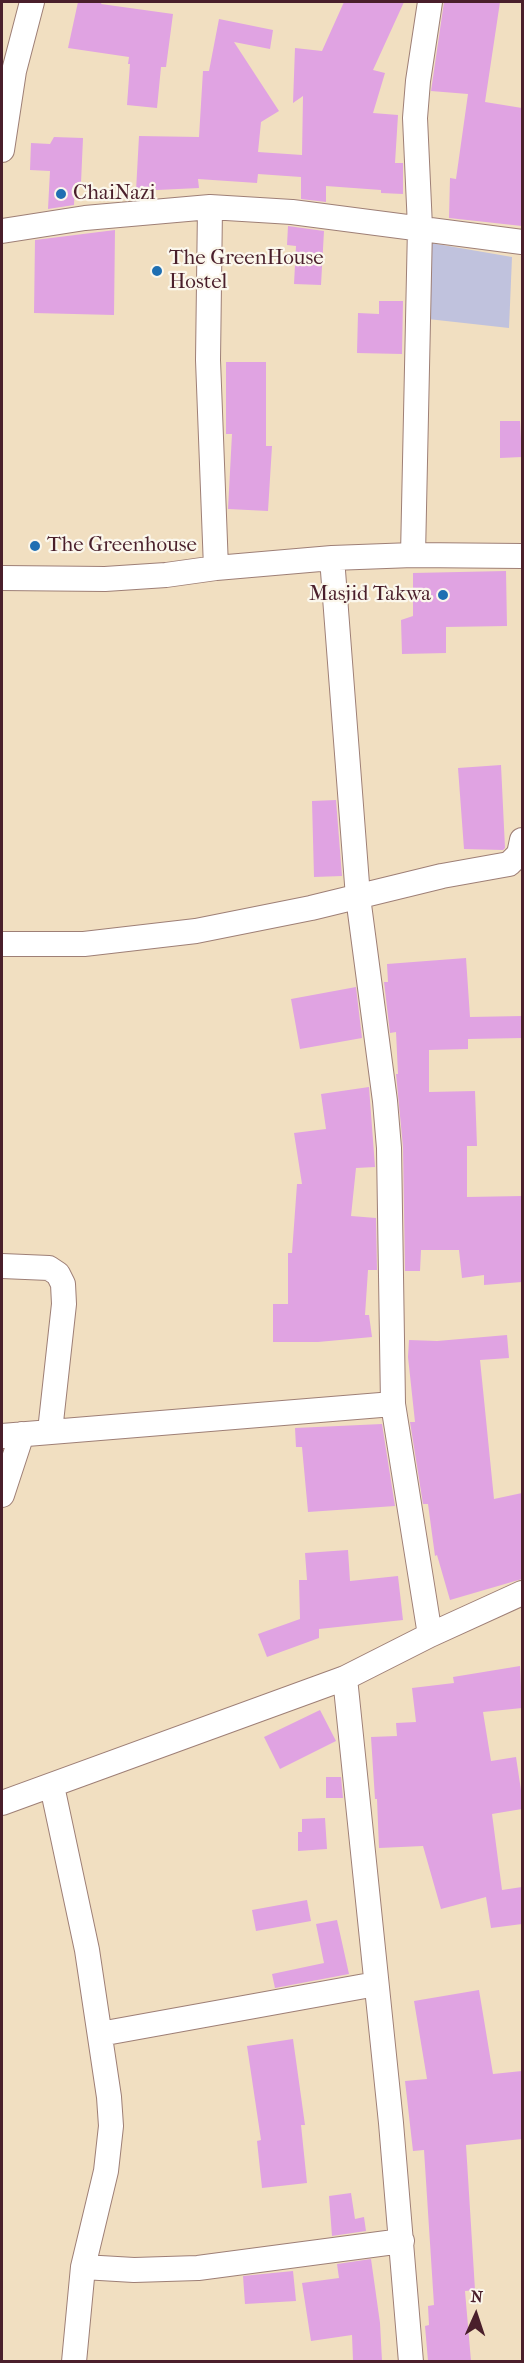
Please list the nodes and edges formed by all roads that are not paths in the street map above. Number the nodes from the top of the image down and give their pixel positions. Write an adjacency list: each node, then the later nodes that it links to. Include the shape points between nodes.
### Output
1 (32, 2): 3 (street)
2 (430, 2): 6 (street, via 415,118)
3 (8, 69): 4 (street)
4 (2, 150)
5 (210, 207): 6 (street); 7 (street, via 85,218); 12 (street, via 208,360)
6 (420, 227): 8 (street); 9 (street)
7 (2, 231)
8 (522, 242)
9 (413, 555): 10 (street); 11 (street)
10 (522, 556)
11 (332, 558): 12 (street); 15 (street)
12 (216, 568): 13 (street, via 105,579)
13 (2, 578)
14 (522, 840): 15 (street, via 519,854 509,864)
15 (358, 897): 16 (street, via 196,931 84,944); 18 (street, via 389,1148)
16 (2, 944)
17 (2, 1266): 19 (street, via 49,1268 63,1284)
18 (393, 1404): 19 (street); 23 (street)
19 (50, 1431): 20 (street)
20 (12, 1435): 21 (street)
21 (2, 1495)
22 (522, 1593): 23 (street)
23 (430, 1635): 24 (street)
24 (345, 1678): 25 (street); 27 (street)
25 (52, 1786): 26 (street); 28 (street, via 87,1950)
26 (2, 1803)
27 (376, 1984): 28 (street); 29 (street)
28 (100, 2034): 30 (street, via 109,2097 110,2147)
29 (402, 2241): 30 (street, via 198,2268 134,2270); 32 (street)
30 (83, 2266): 31 (street)
31 (74, 2361)
32 (411, 2361)

